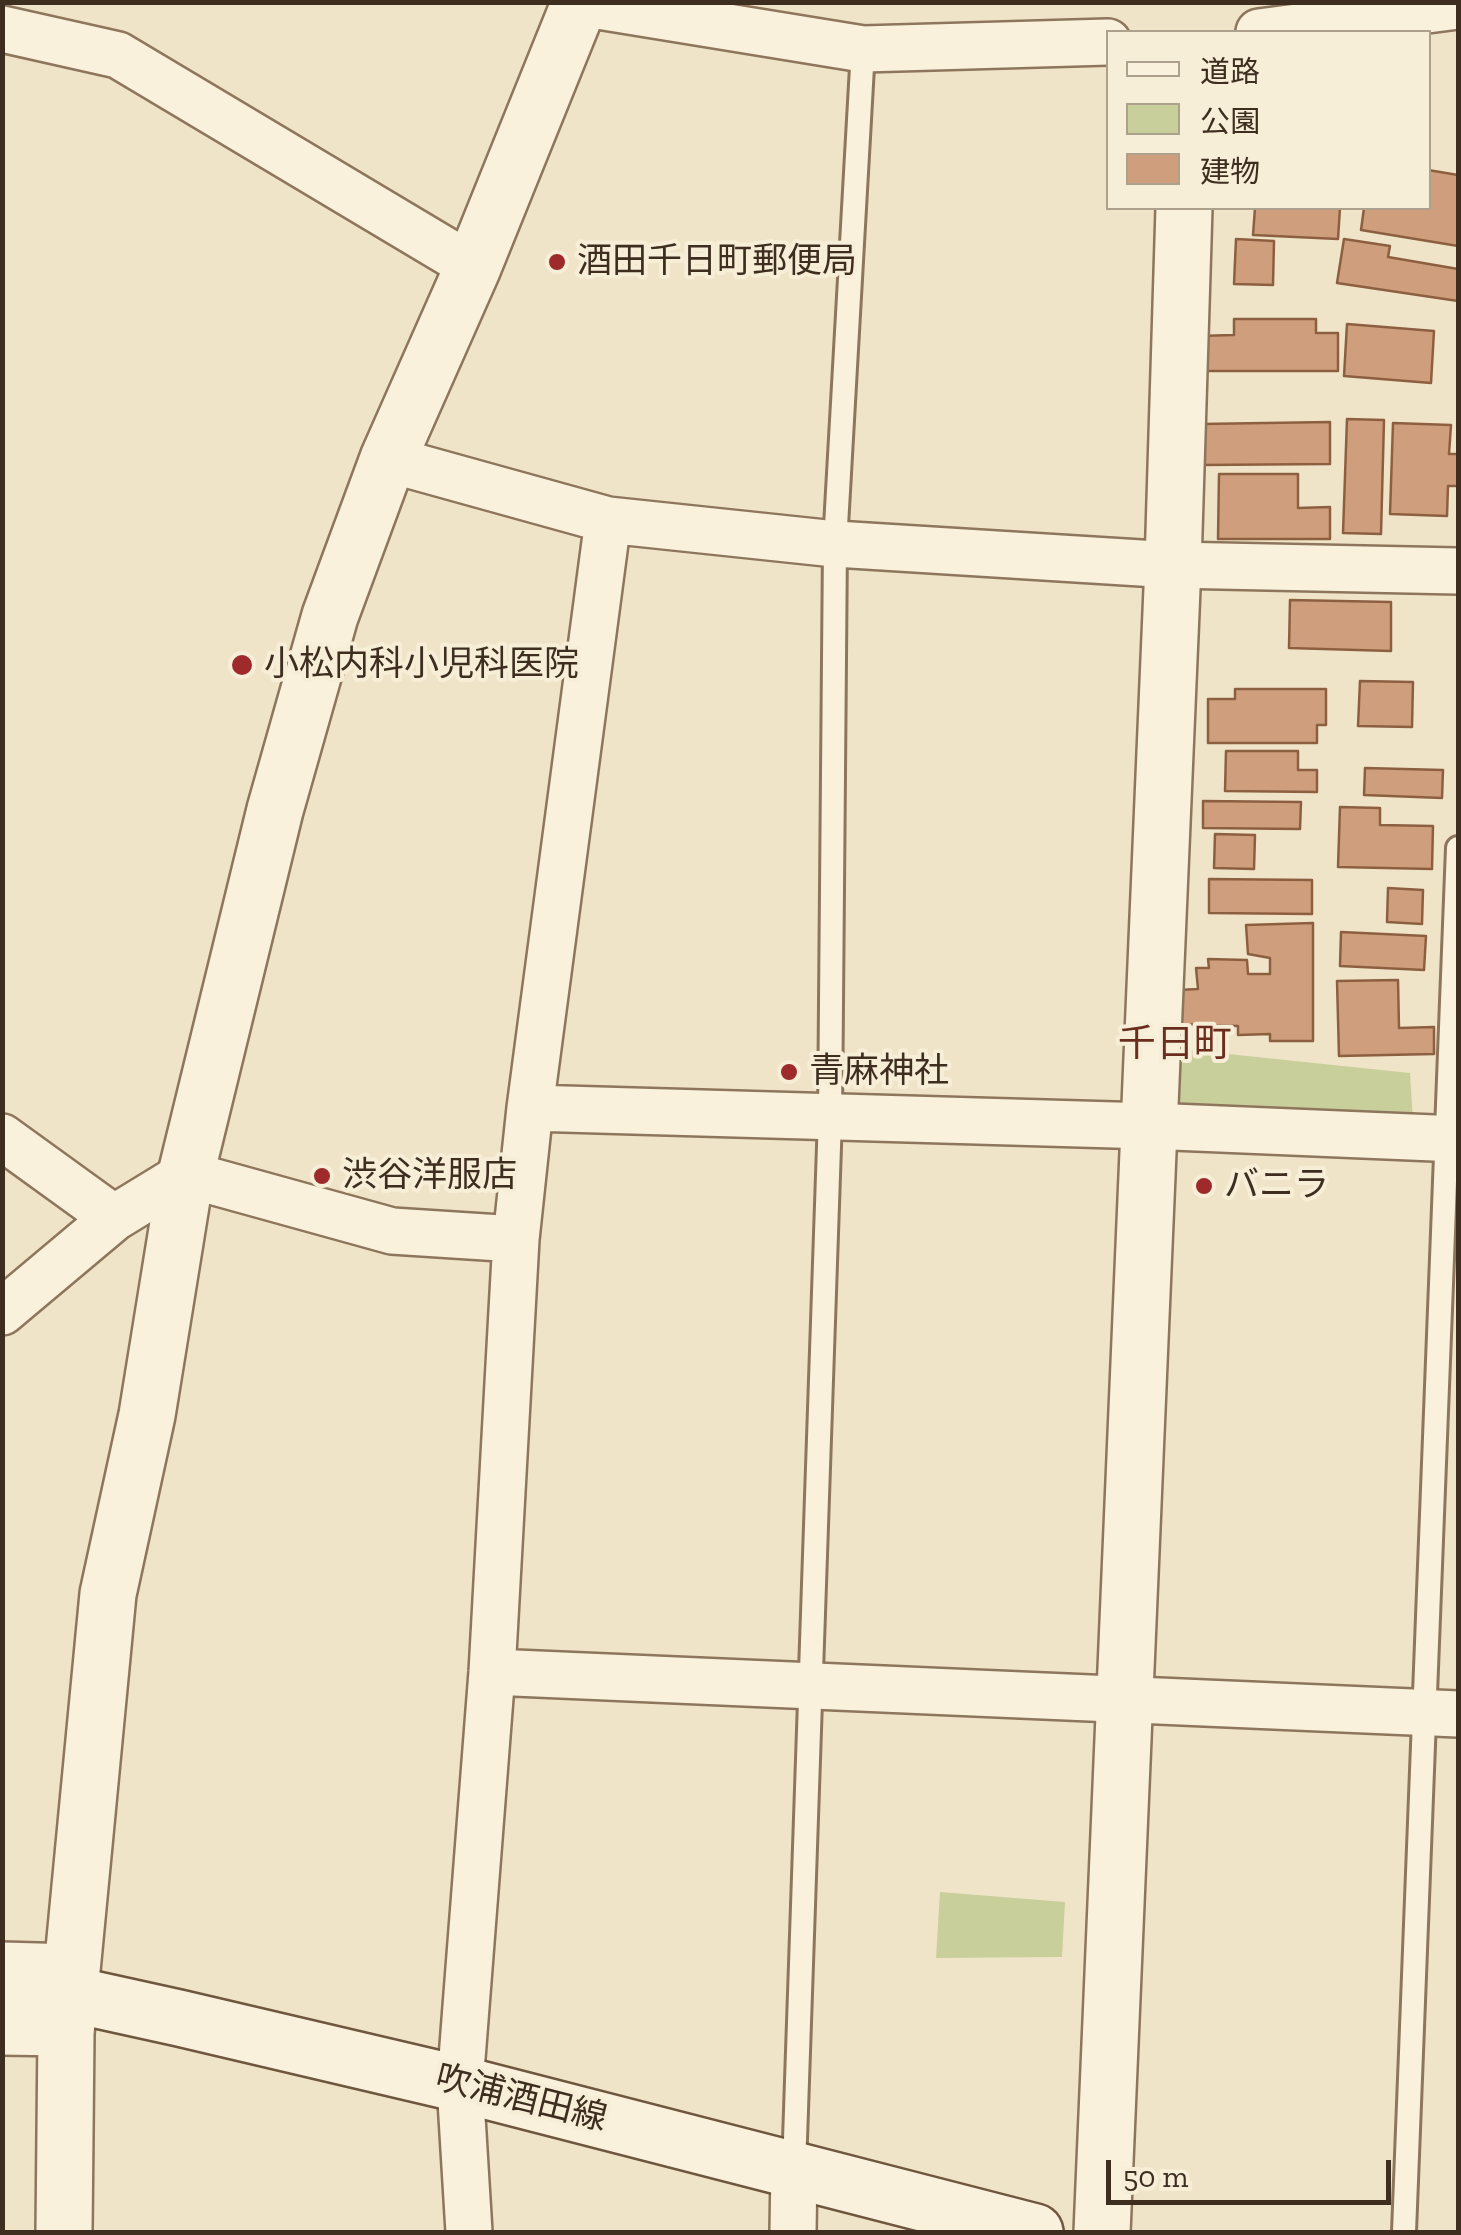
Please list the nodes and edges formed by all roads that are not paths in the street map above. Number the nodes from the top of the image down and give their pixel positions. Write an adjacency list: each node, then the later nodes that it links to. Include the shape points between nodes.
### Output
1 (580, 3): 6 (street); 8 (street)
2 (1458, 6): 4 (street)
3 (2, 29): 8 (street, via 118,55)
4 (1274, 30)
5 (1106, 42): 6 (street)
6 (863, 49): 11 (lane)
7 (1184, 210): 12 (street)
8 (473, 267): 9 (street)
9 (388, 460): 10 (street); 20 (street, via 330,616 275,810)
10 (608, 520): 11 (street); 15 (street)
11 (835, 544): 12 (street); 16 (lane)
12 (1172, 566): 13 (street); 17 (street)
13 (1458, 571)
14 (1458, 848): 19 (lane)
15 (530, 1108): 16 (street); 22 (street)
16 (830, 1117): 17 (street); 25 (lane)
17 (1149, 1126): 19 (street); 26 (street)
18 (2, 1137): 21 (street)
19 (1453, 1138): 27 (lane)
20 (186, 1174): 21 (street); 22 (street, via 392,1231); 30 (street, via 147,1415 108,1594)
21 (114, 1218): 23 (street)
22 (516, 1239): 24 (street)
23 (2, 1312)
24 (492, 1672): 25 (street); 32 (street)
25 (812, 1685): 26 (street); 33 (lane)
26 (1125, 1700): 27 (street); 38 (street)
27 (1441, 1713): 39 (lane)
28 (2, 1964): 30 (street)
29 (2, 1994): 30 (street, 吹浦酒田線)
30 (70, 1998): 31 (street); 32 (street, 吹浦酒田線); 34 (street)
31 (2, 2032)
32 (460, 2084): 33 (street, 吹浦酒田線); 35 (street)
33 (794, 2168): 36 (street); 37 (street, 吹浦酒田線)
34 (64, 2232)
35 (469, 2232)
36 (793, 2232)
37 (1036, 2232)
38 (1102, 2232)
39 (1404, 2232)

